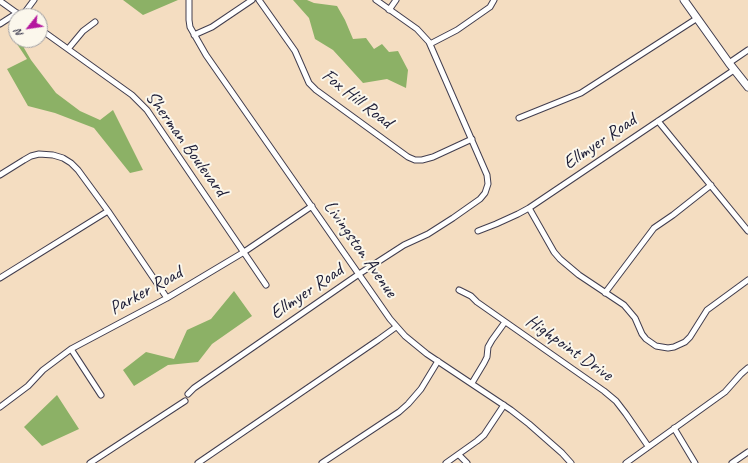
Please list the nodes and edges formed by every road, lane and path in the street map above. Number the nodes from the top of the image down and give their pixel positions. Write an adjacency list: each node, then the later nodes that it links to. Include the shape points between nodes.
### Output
1 (34, 0): 11 (street)
2 (189, 0): 16 (street, Livingston Avenue, via 189,20)
3 (252, 0): 16 (street, via 212,28)
4 (259, 0): 25 (street, Fox Hill Road, via 295,51 309,83 408,157 422,160 433,157)
5 (376, 0): 12 (street)
6 (396, 0): 12 (street)
7 (494, 0): 17 (street, via 490,6 457,30)
8 (684, 0): 13 (main road)
9 (0, 2): 10 (street)
10 (9, 8)
11 (27, 8)
12 (389, 10): 17 (street, via 417,29)
13 (696, 18): 20 (main road); 23 (street, via 582,93)
14 (95, 22): 18 (street, via 83,31)
15 (48, 35): 18 (street, Sherman Boulevard)
16 (194, 35): 28 (street, Livingston Avenue)
17 (430, 44): 25 (street)
18 (68, 50): 33 (street, Sherman Boulevard, via 132,95 147,110)
19 (748, 50): 20 (street)
20 (729, 63): 21 (main road)
21 (734, 70): 22 (main road); 24 (street, Ellmyer Road)
22 (748, 87)
23 (519, 118)
24 (658, 121): 27 (street); 29 (street, Ellmyer Road)
25 (472, 139): 34 (street, Ellmyer Road, via 488,175 488,184 480,199 428,234 404,245)
26 (0, 175): 30 (street, via 31,156 46,154 63,158 78,170)
27 (711, 185): 32 (street); 39 (street, via 654,228)
28 (312, 206): 33 (street, Parker Road); 34 (street, Livingston Avenue)
29 (529, 208): 31 (street, Ellmyer Road); 39 (street, via 560,259)
30 (108, 211): 35 (street); 40 (street)
31 (478, 231)
32 (748, 231)
33 (244, 252): 37 (street, Sherman Boulevard); 40 (street, Parker Road)
34 (359, 274): 42 (street, Livingston Avenue); 47 (street, Ellmyer Road)
35 (0, 278)
36 (748, 280): 39 (street, via 707,310 685,342 668,348 656,346 646,339 628,309)
37 (266, 284)
38 (459, 290): 41 (street, Highpoint Drive)
39 (605, 292)
40 (167, 298): 43 (street, Parker Road)
41 (505, 322): 46 (street, via 488,347 487,357); 53 (street, Highpoint Drive, via 616,401)
42 (396, 327): 44 (street, Livingston Avenue); 57 (street)
43 (71, 350): 48 (street); 51 (street, Parker Road)
44 (438, 361): 46 (street, Livingston Avenue); 58 (street, via 421,389 399,412)
45 (748, 368): 52 (street, via 724,392)
46 (472, 383): 50 (street, Livingston Avenue)
47 (188, 394)
48 (101, 395)
49 (185, 401): 56 (street)
50 (504, 405): 55 (street, via 484,435); 61 (street, Livingston Avenue, via 550,442)
51 (0, 407)
52 (674, 428): 53 (street); 63 (street)
53 (648, 446): 62 (street)
54 (748, 452): 64 (street)
55 (458, 455): 59 (street); 60 (street)
56 (90, 463)
57 (198, 463)
58 (322, 463)
59 (446, 463)
60 (467, 463)
61 (570, 463)
62 (626, 463)
63 (695, 463)
64 (732, 463)

